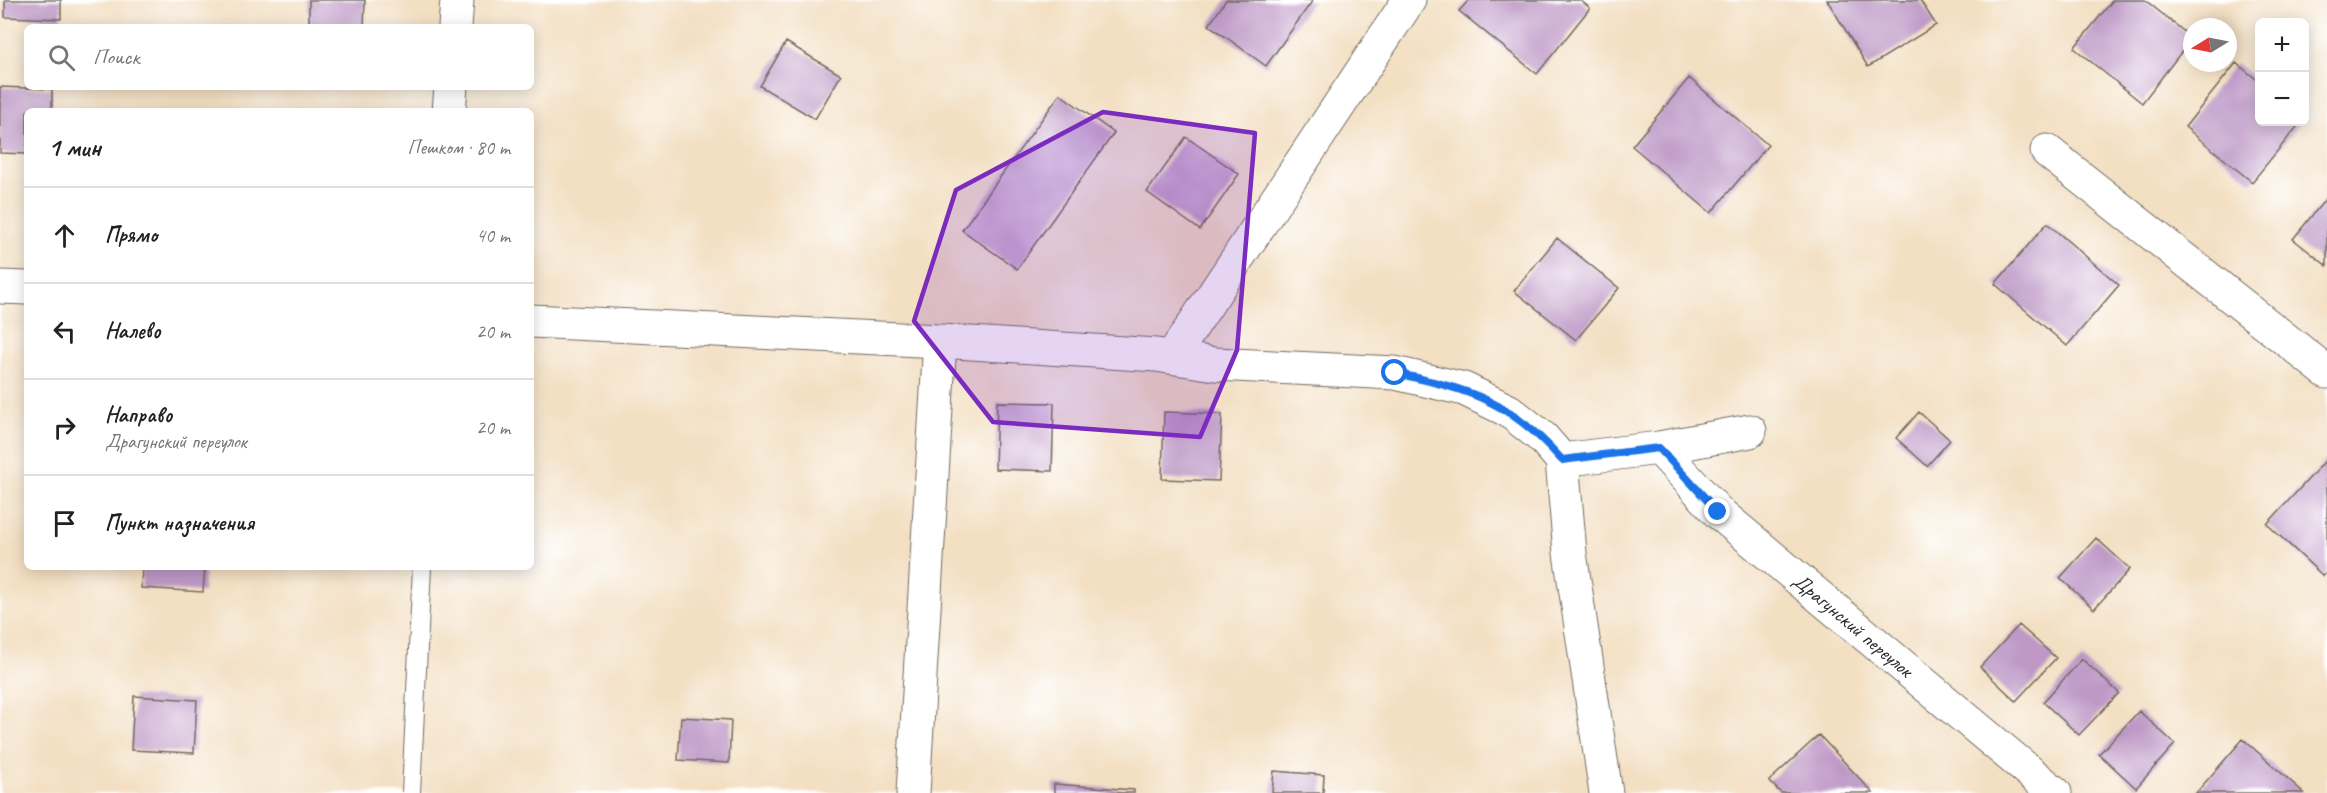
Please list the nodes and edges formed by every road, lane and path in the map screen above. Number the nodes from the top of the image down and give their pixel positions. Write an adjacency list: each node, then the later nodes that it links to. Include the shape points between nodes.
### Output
1 (457, 0): 3 (street)
2 (1409, 0): 11 (street)
3 (455, 24)
4 (451, 90): 5 (street)
5 (449, 108)
6 (2047, 151): 12 (street)
7 (0, 286): 8 (street)
8 (24, 288)
9 (534, 321): 10 (street)
10 (940, 341): 11 (street); 18 (street)
11 (1172, 357): 15 (street, via 1215,364 1395,373 1464,389 1509,411 1543,438)
12 (2327, 372)
13 (1750, 431): 14 (street)
14 (1659, 448): 15 (street); 20 (street, Драгунский переулок, via 1718,512)
15 (1562, 460): 19 (street, via 1570,553)
16 (422, 570): 17 (lane)
17 (411, 793)
18 (913, 793)
19 (1606, 793)
20 (2055, 793)

